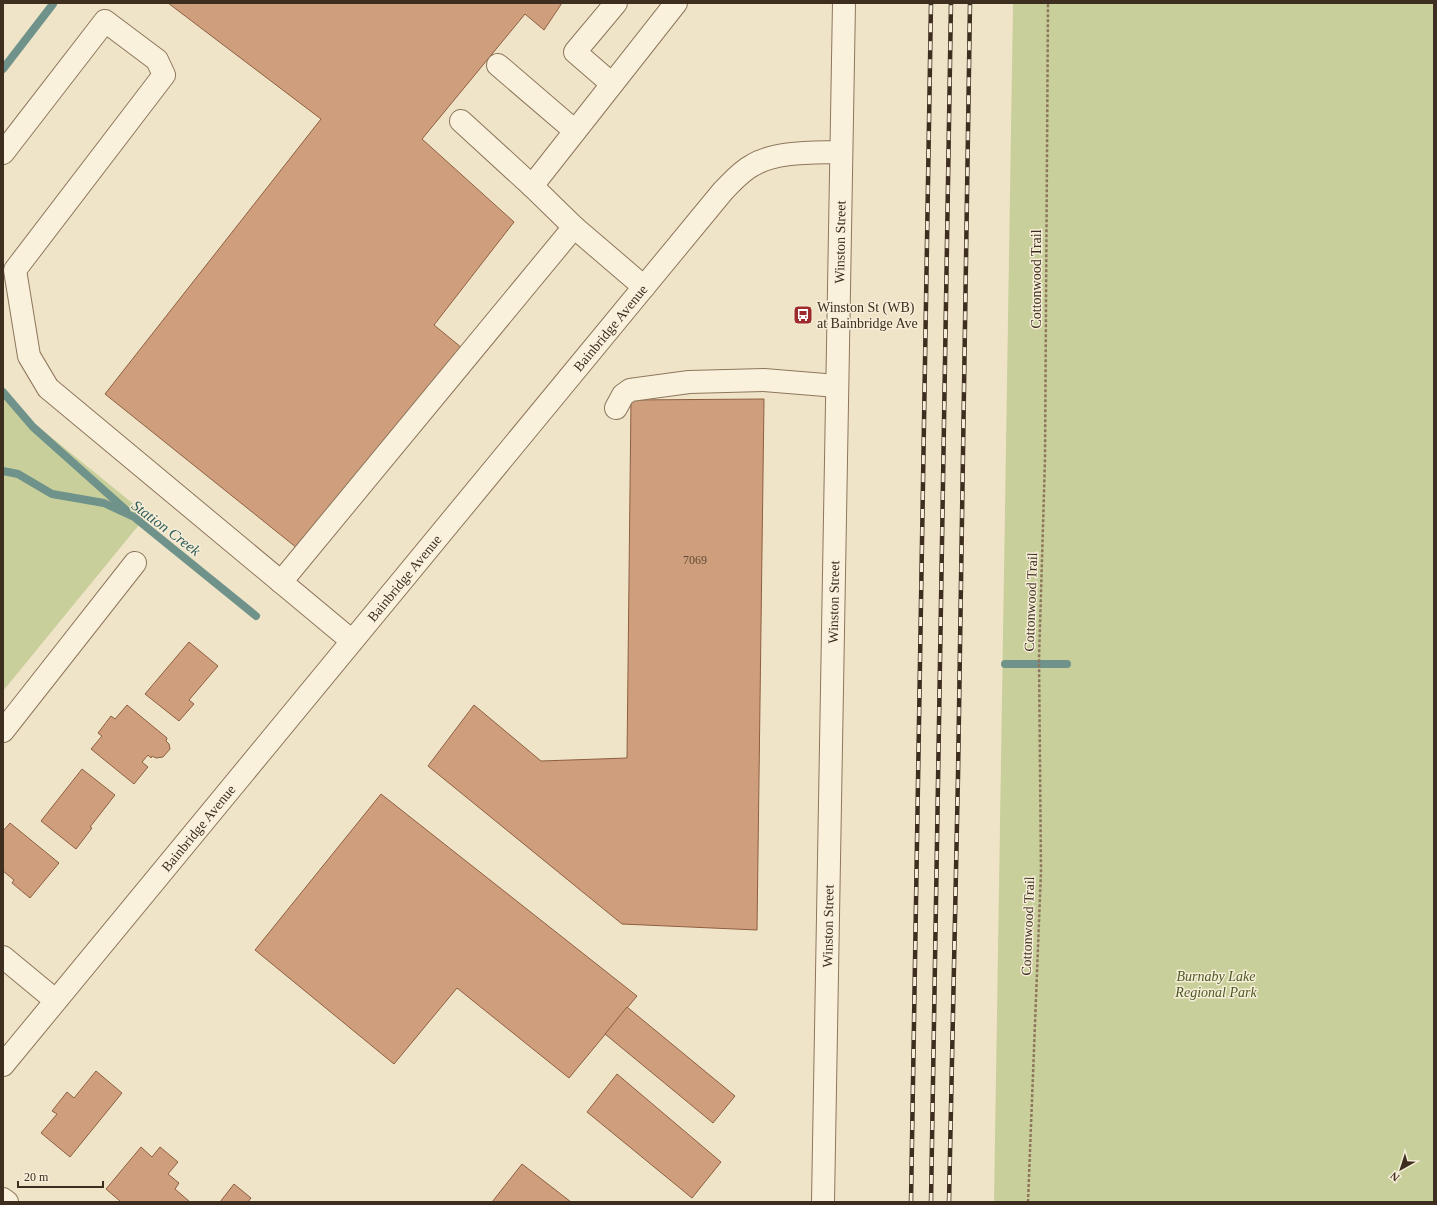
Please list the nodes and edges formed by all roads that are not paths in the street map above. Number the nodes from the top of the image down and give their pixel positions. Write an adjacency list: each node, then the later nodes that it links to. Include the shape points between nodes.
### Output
1 (616, 3): 6 (street, via 575,52)
2 (676, 3): 6 (street)
3 (844, 3): 10 (street, Winston Street)
4 (106, 12): 9 (street); 17 (street, via 157,60 164,75 15,270 29,356 48,388)
5 (498, 66): 8 (street)
6 (612, 84): 8 (street)
7 (460, 121): 11 (street)
8 (575, 132): 11 (street)
9 (3, 152)
10 (841, 152): 13 (street, Bainbridge Avenue, via 790,154 753,164 723,191); 14 (street, Winston Street)
11 (532, 186): 12 (street)
12 (574, 227): 13 (street); 17 (street)
13 (644, 287): 18 (street, Bainbridge Avenue)
14 (837, 386): 15 (street, via 764,380 689,382 630,390 623,395); 25 (street, Winston Street)
15 (616, 408)
16 (135, 563): 19 (street)
17 (281, 582): 18 (street)
18 (352, 641): 21 (street, Bainbridge Avenue)
19 (3, 731)
20 (3, 957): 21 (street)
21 (55, 1000): 22 (street, Bainbridge Avenue)
22 (3, 1065)
23 (3, 1199): 24 (street)
24 (7, 1202)
25 (823, 1202)

